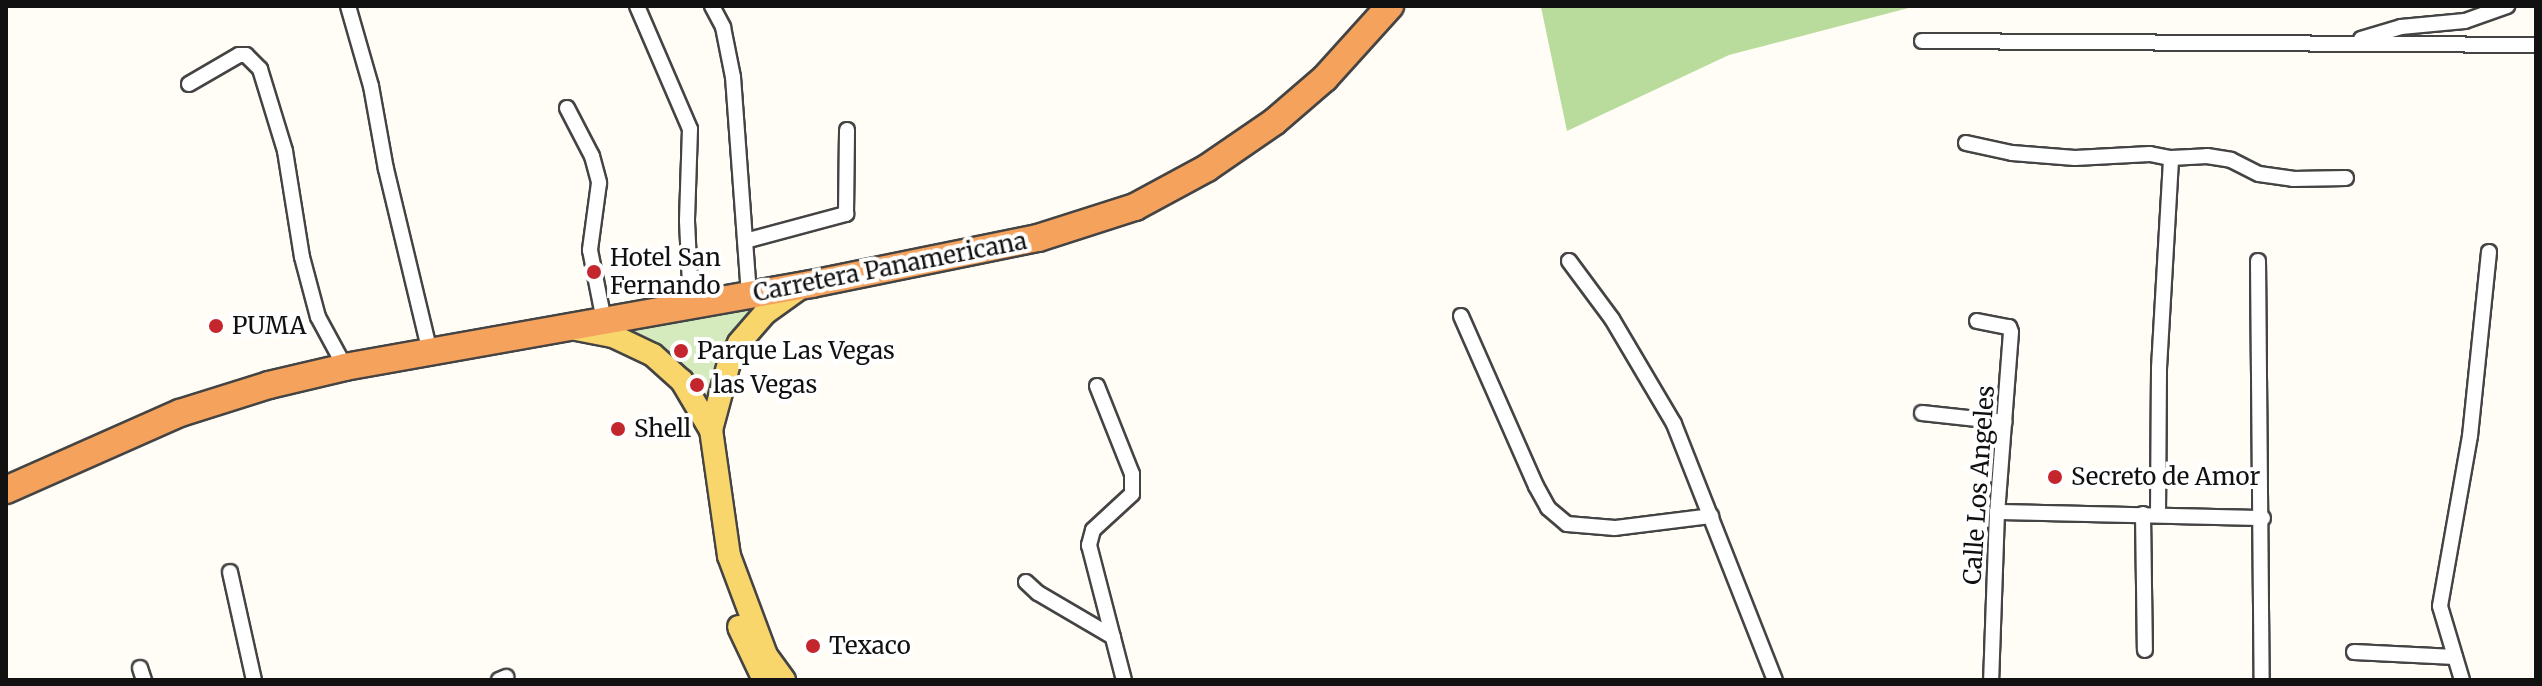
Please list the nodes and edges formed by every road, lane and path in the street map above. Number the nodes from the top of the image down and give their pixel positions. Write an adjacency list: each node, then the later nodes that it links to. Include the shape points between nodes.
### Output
1 (348, 6): 26 (street)
2 (637, 6): 21 (street, via 690,129)
3 (712, 6): 15 (street, via 723,27 733,77)
4 (1390, 6): 19 (highway, Carretera Panamericana, via 1325,78 1274,122 1207,168 1135,207 1038,238)
5 (2507, 6): 7 (street, via 2465,21 2401,27)
6 (1922, 41): 7 (street)
7 (2347, 43): 8 (street)
8 (2536, 45)
9 (189, 84): 27 (street, via 239,55 260,69 285,151 318,317)
10 (567, 108): 23 (street, via 592,156 599,183 590,250)
11 (847, 130): 15 (street, via 846,214)
12 (1966, 143): 13 (street, via 2075,158)
13 (2171, 158): 14 (street, via 2231,160 2259,174 2293,179); 34 (street)
14 (2346, 178)
15 (745, 241): 20 (street)
16 (2489, 252): 43 (street, via 2470,436 2440,606)
17 (1569, 261): 35 (street, via 1612,319 1674,424)
18 (2258, 261): 36 (street)
19 (805, 285): 20 (highway, Carretera Panamericana); 31 (main road, via 765,313 739,343)
20 (749, 295): 21 (highway, Carretera Panamericana)
21 (691, 305): 23 (highway, Carretera Panamericana)
22 (1461, 316): 35 (street, via 1536,486 1548,508 1567,524 1615,528)
23 (604, 321): 25 (highway, Carretera Panamericana)
24 (1977, 321): 30 (street, Calle Los Angeles, via 2011,330)
25 (567, 328): 26 (highway, Carretera Panamericana); 31 (main road, via 613,336 653,355 682,381)
26 (430, 352): 27 (highway, Carretera Panamericana)
27 (345, 367): 32 (highway, Carretera Panamericana, via 180,413)
28 (1097, 386): 40 (street, via 1132,474 1132,494 1093,530 1089,545)
29 (1922, 413): 30 (street)
30 (2005, 422): 33 (street, Calle Los Angeles)
31 (711, 430): 37 (main road)
32 (6, 490)
33 (1997, 512): 34 (street); 49 (street, Calle Los Angeles)
34 (2151, 514): 36 (street); 41 (street)
35 (1711, 516): 48 (street)
36 (2263, 518): 50 (street)
37 (729, 556): 45 (main road, via 727,580 736,618); 46 (main road, via 766,655)
38 (230, 572): 44 (street)
39 (1026, 582): 40 (street)
40 (1113, 637): 47 (street)
41 (2145, 650)
42 (2354, 652): 43 (street)
43 (2455, 657): 51 (street)
44 (254, 680)
45 (764, 680)
46 (784, 680)
47 (1124, 680)
48 (1775, 680)
49 (1991, 680)
50 (2262, 680)
51 (2462, 680)

